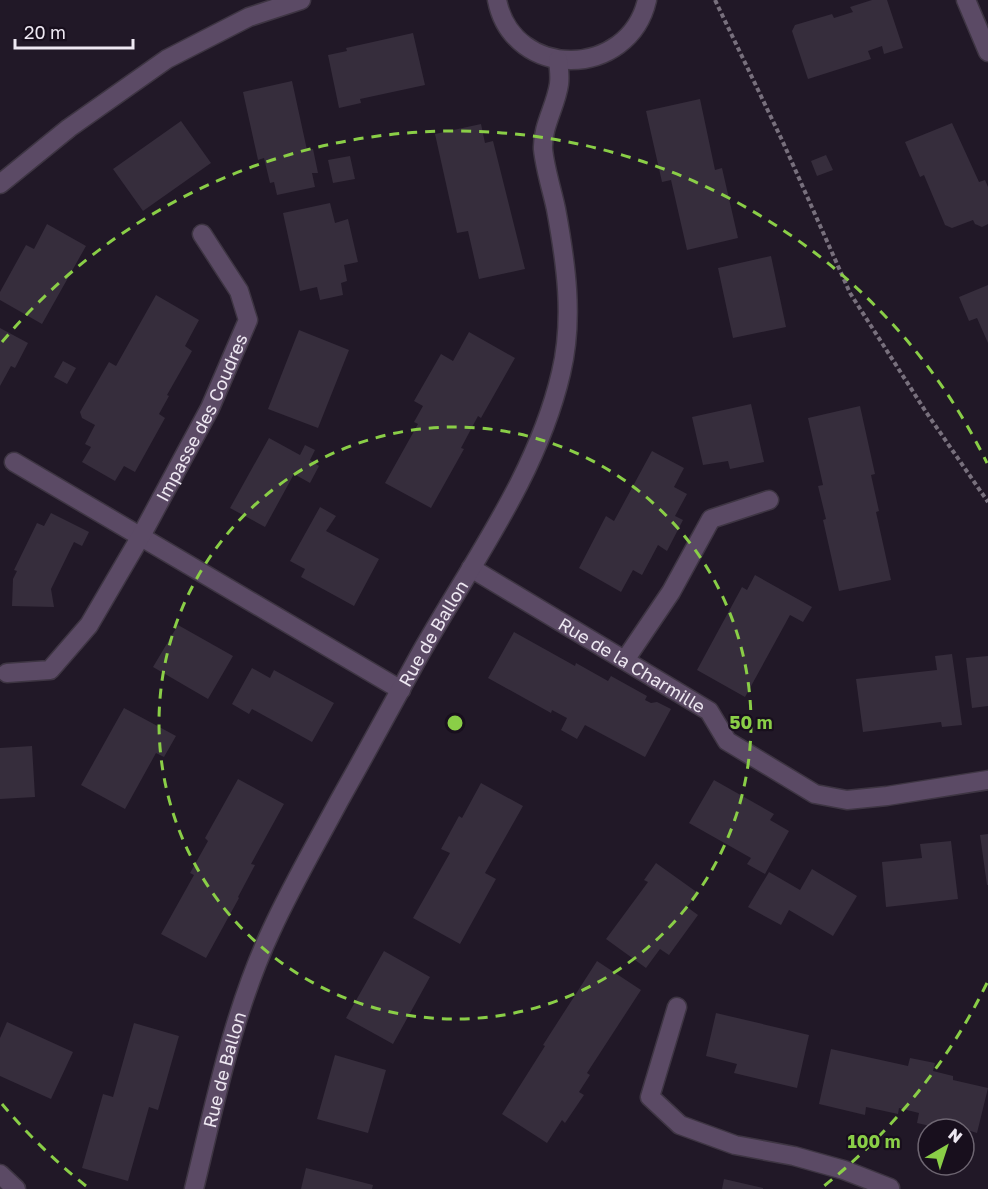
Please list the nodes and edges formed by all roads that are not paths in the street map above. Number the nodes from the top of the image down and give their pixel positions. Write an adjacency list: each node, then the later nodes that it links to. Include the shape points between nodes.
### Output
1 (301, 0): 7 (street, via 249,17 166,59 69,128)
2 (497, 0): 6 (street, via 504,20 520,40 542,55)
3 (647, 0): 6 (street, via 642,17 621,44 590,59)
4 (966, 0): 5 (street)
5 (988, 52)
6 (558, 60): 12 (street, Rue de Ballon, via 560,84 543,149 567,286 567,347 554,401 530,463)
7 (0, 184)
8 (202, 234): 11 (street, Impasse des Coudres, via 238,291 248,320 210,408)
9 (14, 462): 11 (street)
10 (769, 500): 13 (street, via 711,519 671,592)
11 (141, 536): 14 (street, Impasse des Coudres, via 89,625 50,670); 15 (street)
12 (471, 568): 13 (street, Rue de la Charmille); 15 (street, Rue de Ballon)
13 (626, 660): 16 (street, Rue de la Charmille, via 709,711 727,741 815,794 848,800)
14 (7, 673)
15 (401, 690): 20 (street, Rue de Ballon, via 270,933 228,1053)
16 (988, 780)
17 (677, 1007): 21 (street, via 650,1097 680,1125 735,1145 844,1170)
18 (0, 1174): 19 (street)
19 (16, 1189)
20 (194, 1189)
21 (890, 1189)

